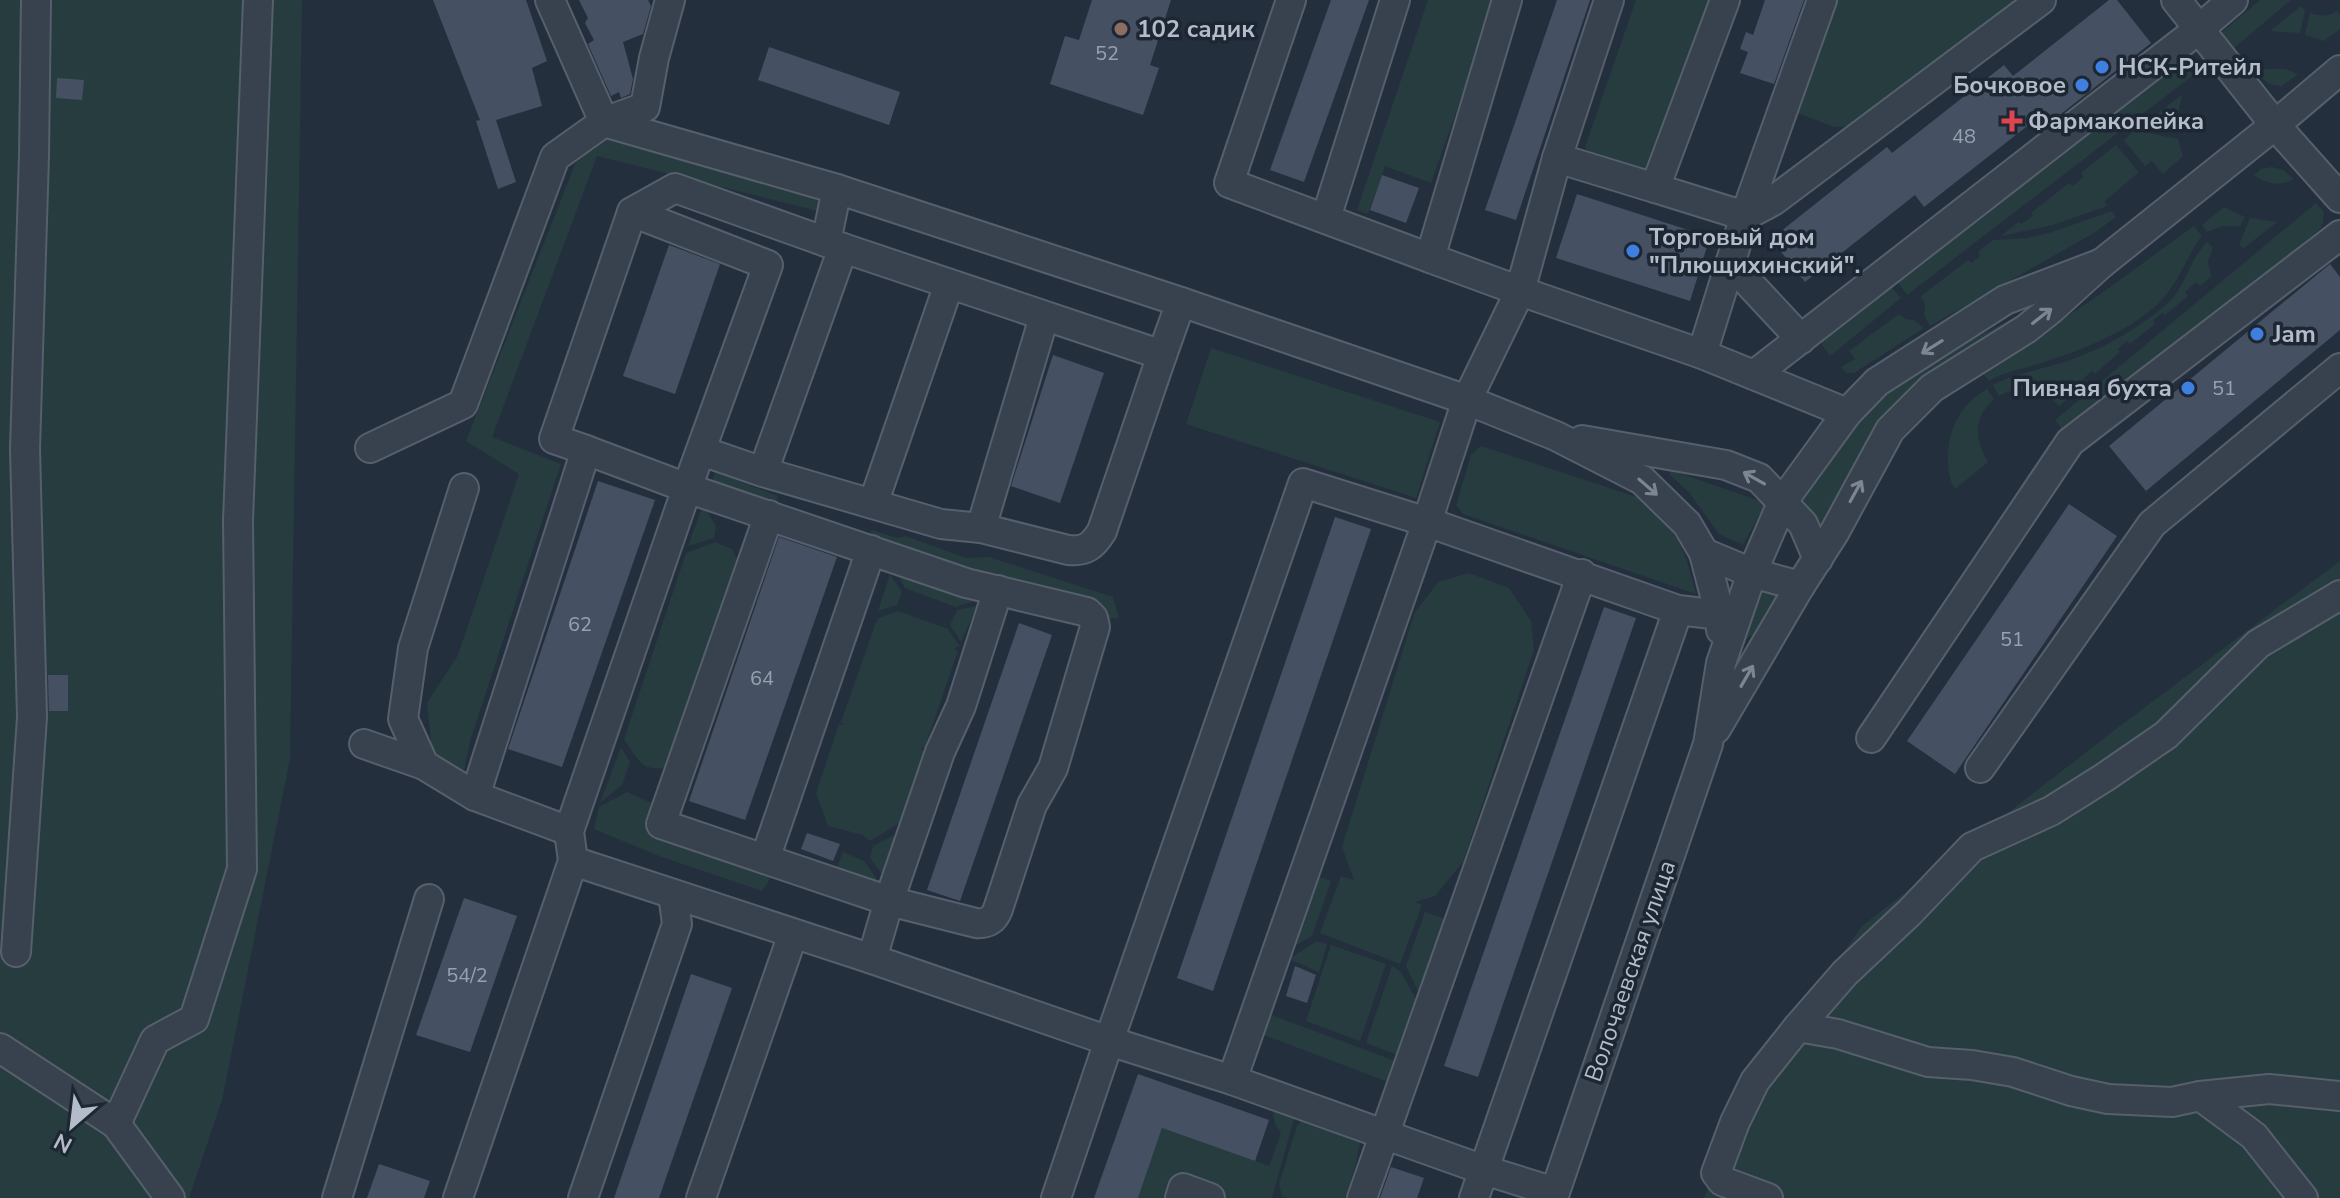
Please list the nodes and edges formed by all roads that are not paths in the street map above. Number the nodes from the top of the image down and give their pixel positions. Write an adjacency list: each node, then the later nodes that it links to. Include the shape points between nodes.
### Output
1 (36, 0): 77 (street, via 25,449 32,717)
2 (258, 0): 85 (street, via 238,521 242,869 194,1019 155,1040)
3 (550, 0): 16 (street)
4 (670, 0): 16 (street, via 645,107)
5 (1291, 0): 24 (street, via 1229,183)
6 (1395, 0): 24 (street)
7 (1507, 0): 27 (street)
8 (1609, 0): 18 (street)
9 (1725, 0): 19 (street)
10 (1822, 0): 23 (street)
11 (2041, 0): 23 (street, via 1773,201)
12 (2176, 0): 14 (street)
13 (2233, 0): 14 (street)
14 (2199, 29): 17 (street); 34 (street)
15 (2340, 70): 17 (street)
16 (604, 122): 20 (street); 42 (street, via 555,157 463,404)
17 (2275, 125): 21 (street); 29 (street)
18 (1557, 158): 19 (street); 31 (street)
19 (1655, 188): 23 (street)
20 (837, 189): 26 (street); 32 (street)
21 (2340, 198)
22 (632, 212): 26 (street, via 675,188); 43 (street, via 554,439); 44 (street, via 768,265)
23 (1745, 216): 28 (street)
24 (1326, 218): 27 (street)
25 (2340, 235): 64 (street, via 2070,442)
26 (835, 245): 30 (street); 45 (street)
27 (1430, 258): 31 (street)
28 (1730, 263): 34 (street); 35 (street)
29 (2102, 263): 40 (street, Волочаевская улица, one-way to 40, via 2005,300 1877,382); 55 (street, Волочаевская улица, one-way to 29, via 1890,430 1932,388 2026,329)
30 (949, 284): 33 (street); 49 (street)
31 (1520, 291): 35 (street); 39 (street)
32 (1181, 302): 36 (street); 39 (street)
33 (1044, 317): 36 (street); 52 (street)
34 (1801, 339): 38 (street)
35 (1702, 354): 38 (street)
36 (1162, 355): 52 (street, via 1094,543 1082,551 1068,550)
37 (2340, 368): 68 (street, via 2152,524)
38 (1754, 375): 40 (street)
39 (1467, 400): 41 (street); 51 (street)
40 (1847, 413): 48 (street, Волочаевская улица)
41 (1556, 436): 48 (street, one-way to 41, via 1759,478 1726,465); 54 (street, one-way to 54, via 1642,480 1687,524)
42 (370, 448)
43 (586, 450): 47 (street); 69 (street)
44 (702, 451): 45 (street); 47 (street)
45 (763, 472): 49 (street)
46 (464, 488): 67 (street, via 413,648 403,719)
47 (687, 488): 50 (street); 70 (street)
48 (1783, 501): 55 (street, via 1803,524); 56 (street, Волочаевская улица)
49 (873, 504): 52 (street, via 941,524)
50 (769, 515): 53 (street); 71 (street, via 661,824)
51 (1427, 522): 57 (street); 80 (street, via 1303,483); 82 (street)
52 (981, 528)
53 (871, 550): 59 (street); 71 (street)
54 (1704, 553): 56 (street); 62 (street)
55 (1818, 559): 58 (street, Волочаевская улица)
56 (1752, 573): 58 (street); 63 (street, Волочаевская улица)
57 (1582, 574): 61 (street); 86 (street)
58 (1800, 586): 66 (street, Волочаевская улица, one-way to 58)
59 (998, 590): 75 (street); 75 (street, via 1087,612 1095,622 1053,768 1032,805 990,921 976,923)
60 (2340, 595): 79 (street, via 2258,644 2166,735 2105,777 2051,811 1972,847)
61 (1678, 610): 62 (street); 87 (street)
62 (1720, 615): 63 (street)
63 (1721, 663): 66 (street, Волочаевская улица)
64 (1871, 738)
65 (364, 744): 67 (street)
66 (1708, 744): 88 (street, Волочаевская улица)
67 (424, 765): 69 (street)
68 (1980, 768)
69 (475, 796): 70 (street)
70 (569, 831): 72 (street)
71 (765, 859): 75 (street)
72 (573, 861): 73 (street); 91 (street)
73 (673, 894): 76 (street); 92 (street, via 677,924)
74 (429, 899): 90 (street)
75 (889, 901): 78 (street)
76 (793, 934): 78 (street); 93 (street)
77 (16, 952)
78 (872, 959): 80 (street)
79 (1798, 1027): 83 (street, via 1928,1062 2013,1072 2108,1099 2172,1102); 99 (street, via 1755,1081 1716,1173 1722,1181)
80 (1109, 1041): 82 (street); 94 (street)
81 (0, 1048): 85 (street)
82 (1232, 1080): 86 (street)
83 (2200, 1096): 84 (street, via 2269,1089); 100 (street, via 2254,1136)
84 (2340, 1096)
85 (116, 1124): 89 (street)
86 (1385, 1134): 87 (street); 97 (street)
87 (1484, 1170): 88 (street); 98 (street)
88 (1554, 1195)
89 (170, 1198)
90 (337, 1198)
91 (458, 1198)
92 (583, 1198)
93 (701, 1198)
94 (1056, 1198)
95 (1180, 1198): 96 (street, via 1183,1188)
96 (1210, 1198)
97 (1362, 1198)
98 (1474, 1198)
99 (1768, 1198)
100 (2303, 1198)

